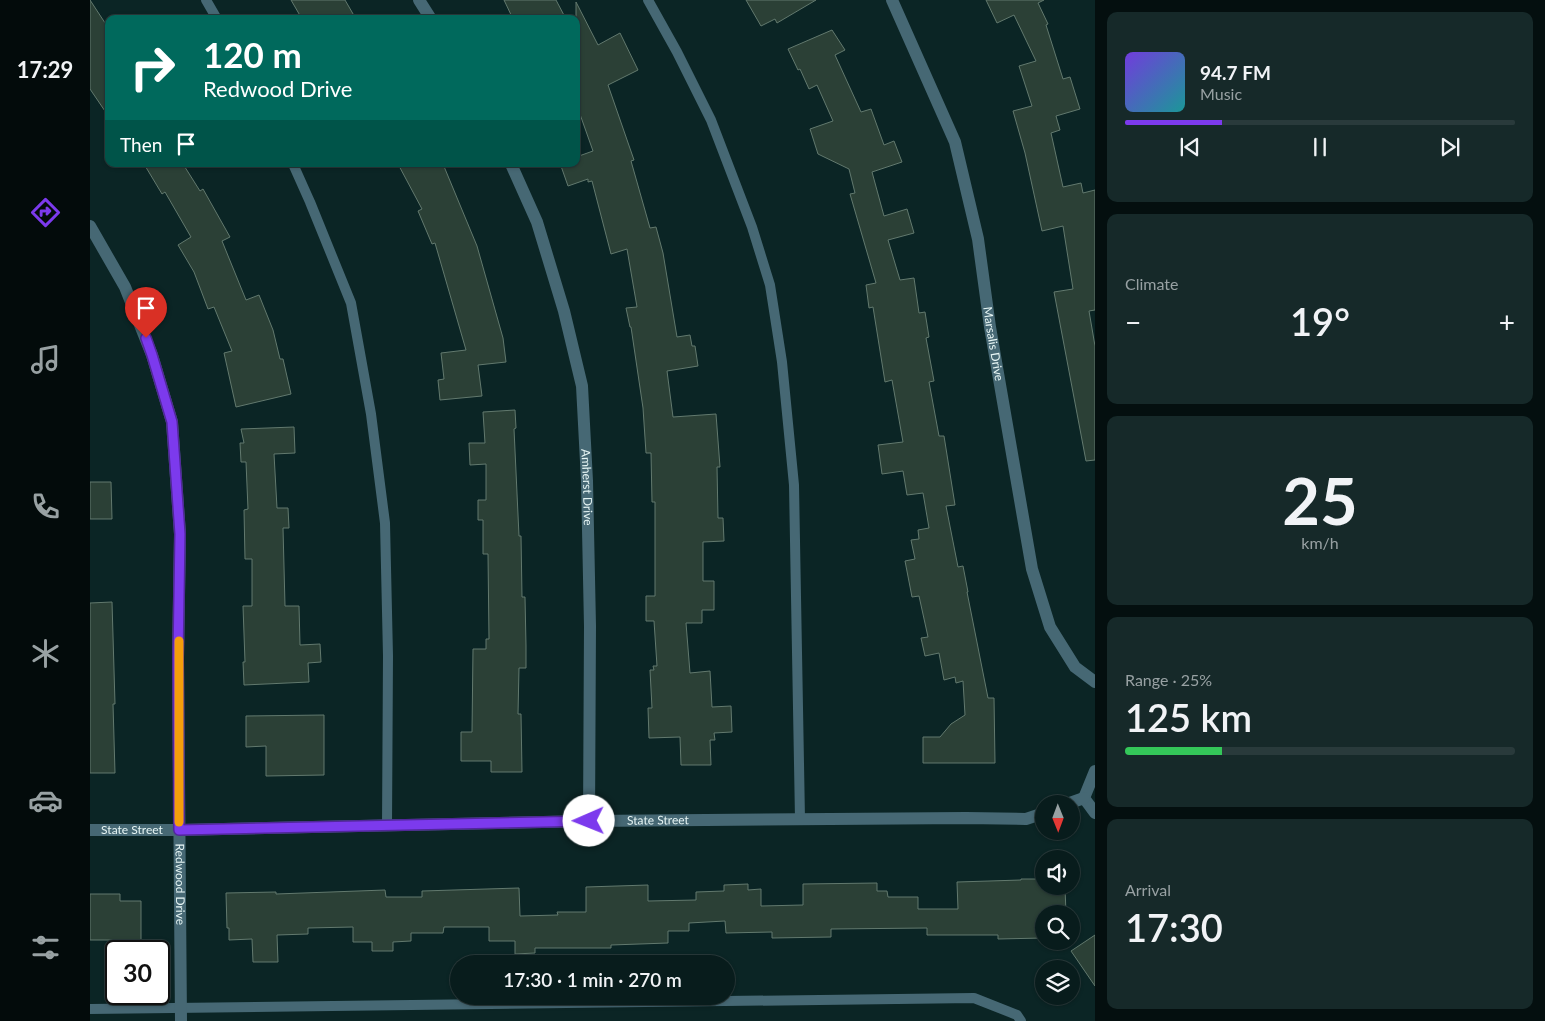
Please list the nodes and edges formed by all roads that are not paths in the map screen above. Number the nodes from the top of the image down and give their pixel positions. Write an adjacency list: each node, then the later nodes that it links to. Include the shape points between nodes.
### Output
1 (206, 0): 5 (lane)
2 (420, 0): 6 (street)
3 (648, 0): 16 (lane, via 711,120 770,285 782,362 794,484)
4 (892, 0): 10 (street, Marsalis Drive, via 955,142 978,239 1032,569 1050,627 1075,667)
5 (215, 15)
6 (429, 15)
7 (293, 167): 18 (lane, via 351,303 371,414 385,523)
8 (512, 167): 17 (street, Amherst Drive, via 537,222 582,386 590,626)
9 (90, 226): 20 (street, Redwood Drive, via 125,287 152,355 172,422 180,534)
10 (1095, 682)
11 (1095, 771): 12 (street)
12 (1084, 798): 13 (street); 14 (street)
13 (1080, 799)
14 (1095, 813)
15 (1035, 816): 16 (street, State Street, via 1026,819)
16 (800, 819): 17 (street, State Street)
17 (589, 821): 18 (street, State Street)
18 (387, 826): 20 (street, State Street)
19 (90, 830): 20 (street, State Street)
20 (179, 830): 22 (street, Redwood Drive)
21 (90, 1009): 22 (lane)
22 (181, 1014): 23 (lane, via 974,998 1017,1015)
23 (1021, 1021)

